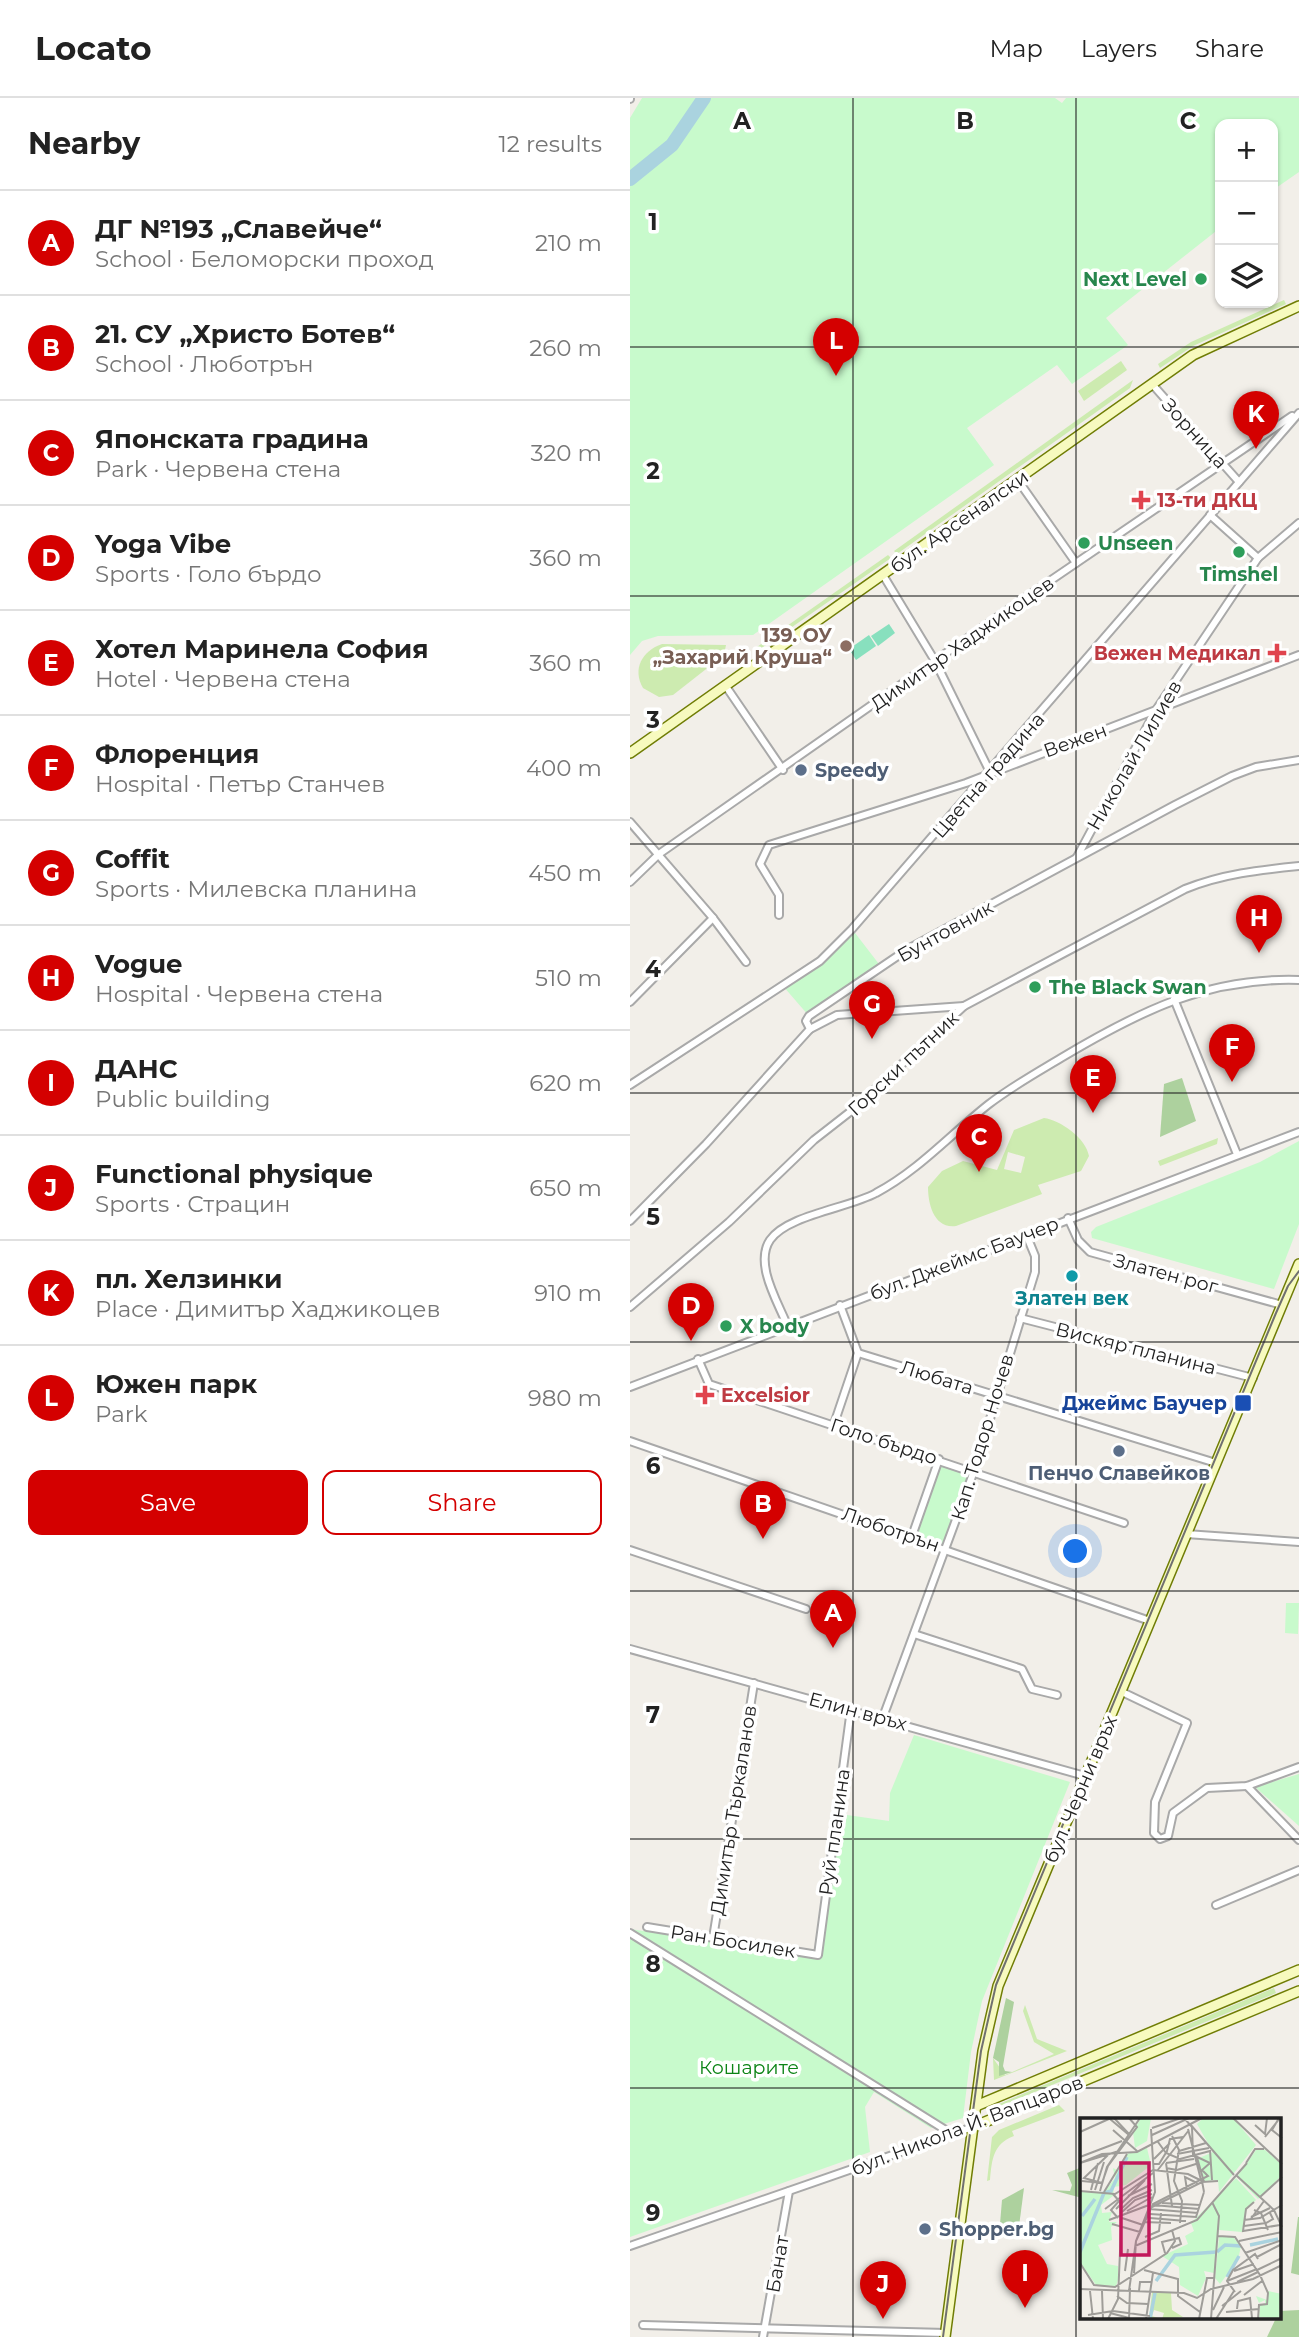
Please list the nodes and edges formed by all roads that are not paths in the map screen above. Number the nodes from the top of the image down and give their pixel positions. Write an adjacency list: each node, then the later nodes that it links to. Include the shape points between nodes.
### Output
1 (1299, 306): 2 (main road, бул. Арсеналски, via 1205,349)
2 (1152, 384): 4 (street, Зорница); 5 (main road, бул. Арсеналски)
3 (1299, 412): 4 (street, Димитър Хаджикоцев); 6 (street, Цветна градина)
4 (1223, 464): 6 (street, Зорница); 10 (street, Димитър Хаджикоцев)
5 (1017, 480): 10 (street); 11 (main road, бул. Арсеналски)
6 (1240, 481): 7 (street, Цветна градина)
7 (1210, 515): 9 (street); 19 (street, Цветна градина)
8 (1299, 523): 9 (street, Николай Лилиев)
9 (1258, 558): 15 (street, Николай Лилиев)
10 (1076, 564): 13 (street, Димитър Хаджикоцев)
11 (883, 575): 13 (street); 14 (main road, бул. Арсеналски)
12 (1299, 655): 15 (street, Вежен)
13 (935, 661): 18 (street, Димитър Хаджикоцев); 19 (street)
14 (725, 685): 16 (main road, бул. Арсеналски); 18 (street)
15 (1156, 710): 19 (street, Вежен); 22 (street, Николай Лилиев)
16 (630, 753)
17 (1299, 760): 22 (street, Бунтовник, via 1232,776)
18 (783, 770): 21 (street, Димитър Хаджикоцев)
19 (990, 772): 25 (street, Вежен, via 769,845 760,864 779,895); 33 (street, Цветна градина, via 885,894 820,961)
20 (630, 822): 21 (street)
21 (659, 854): 24 (street, Димитър Хаджикоцев); 26 (street)
22 (1076, 858): 32 (street, Бунтовник, via 908,949 809,1016)
23 (1299, 866): 31 (street, Горски пътник, via 1237,873 1185,889)
24 (630, 882)
25 (779, 915)
26 (713, 918): 27 (street); 30 (street)
27 (746, 962)
28 (1299, 980): 29 (street, via 1237,982)
29 (1174, 999): 35 (street); 46 (street, via 1104,1032 1020,1082 876,1194 787,1226 771,1238 765,1268)
30 (630, 1002)
31 (964, 1006): 32 (street, via 837,1015); 44 (street, Горски пътник)
32 (810, 1029): 37 (street, Бунтовник)
33 (630, 1085)
34 (1299, 1132): 35 (street, бул. Джеймс Баучер)
35 (1237, 1154): 36 (street, бул. Джеймс Баучер)
36 (1068, 1218): 38 (street, бул. Джеймс Баучер); 43 (street, Златен рог, via 1078,1240 1090,1252)
37 (630, 1221)
38 (1026, 1234): 42 (street, бул. Джеймс Баучер); 45 (street, Кап. Тодор Ночев, via 1035,1263)
39 (1299, 1264): 41 (main road, бул. Черни връх)
40 (1299, 1274): 41 (main road)
41 (1292, 1283): 43 (main road, бул. Черни връх)
42 (840, 1305): 46 (street, бул. Джеймс Баучер); 47 (street)
43 (1282, 1305): 49 (main road, бул. Черни връх)
44 (630, 1307)
45 (1020, 1318): 49 (street, Вискяр планина); 51 (street, Кап. Тодор Ночев)
46 (787, 1325): 48 (street, бул. Джеймс Баучер)
47 (859, 1353): 51 (street, Любата); 52 (street)
48 (698, 1359): 50 (street, бул. Джеймс Баучер); 52 (street, Голо бърдо, via 709,1384)
49 (1253, 1378): 55 (main road, бул. Черни връх)
50 (630, 1387)
51 (995, 1396): 55 (street, Любата); 56 (street, Кап. Тодор Ночев)
52 (834, 1424): 54 (street, Голо бърдо)
53 (630, 1441): 59 (street, Люботрън)
54 (939, 1459): 56 (street, Голо бърдо); 59 (street, Кап. Тодор Ночев)
55 (1216, 1463): 58 (main road, бул. Черни връх)
56 (974, 1471): 57 (street, Голо бърдо); 61 (street, Кап. Тодор Ночев)
57 (1124, 1523)
58 (1186, 1534): 60 (street); 64 (main road, бул. Черни връх)
59 (912, 1536): 61 (street, Люботрън)
60 (1299, 1542)
61 (946, 1548): 64 (street, Люботрън); 65 (street, Кап. Тодор Ночев)
62 (630, 1550): 63 (street)
63 (806, 1609)
64 (1150, 1621): 68 (main road, бул. Черни връх)
65 (914, 1634): 69 (street, via 1021,1669 1032,1689); 71 (street, Кап. Тодор Ночев)
66 (630, 1649): 67 (street, Елин връх)
67 (754, 1683): 70 (street, Елин връх); 80 (street, Димитър Търкаланов)
68 (1121, 1691): 73 (main road, бул. Черни връх); 74 (street, via 1187,1723 1155,1802 1156,1837 1168,1836 1173,1813 1207,1788)
69 (1058, 1695)
70 (851, 1709): 71 (street, Елин връх); 81 (street, Руй планина)
71 (883, 1717): 73 (street, Елин връх)
72 (1299, 1767): 74 (street)
73 (1085, 1776): 85 (main road, бул. Черни връх, via 997,1991)
74 (1247, 1786): 75 (street)
75 (1299, 1840)
76 (1299, 1870): 77 (street)
77 (1216, 1905)
78 (648, 1927): 80 (street, Ран Босилек)
79 (630, 1933): 87 (street)
80 (713, 1938): 81 (street, Ран Босилек)
81 (818, 1955)
82 (1299, 1970): 83 (main road, бул. Никола Й. Вапцаров)
83 (1286, 1976): 84 (main road); 85 (main road, бул. Никола Й. Вапцаров)
84 (1296, 1992): 86 (main road, бул. Никола Й. Вапцаров)
85 (976, 2106): 86 (main road, бул. Черни връх)
86 (973, 2127): 87 (street, бул. Никола Й. Вапцаров); 92 (main road, бул. Черни връх)
87 (952, 2134): 88 (street, бул. Никола Й. Вапцаров)
88 (789, 2191): 89 (street, бул. Никола Й. Вапцаров); 91 (street, Банат)
89 (630, 2246)
90 (643, 2325): 91 (street)
91 (766, 2326): 92 (street); 93 (street, Банат)
92 (946, 2335)
93 (763, 2337)

